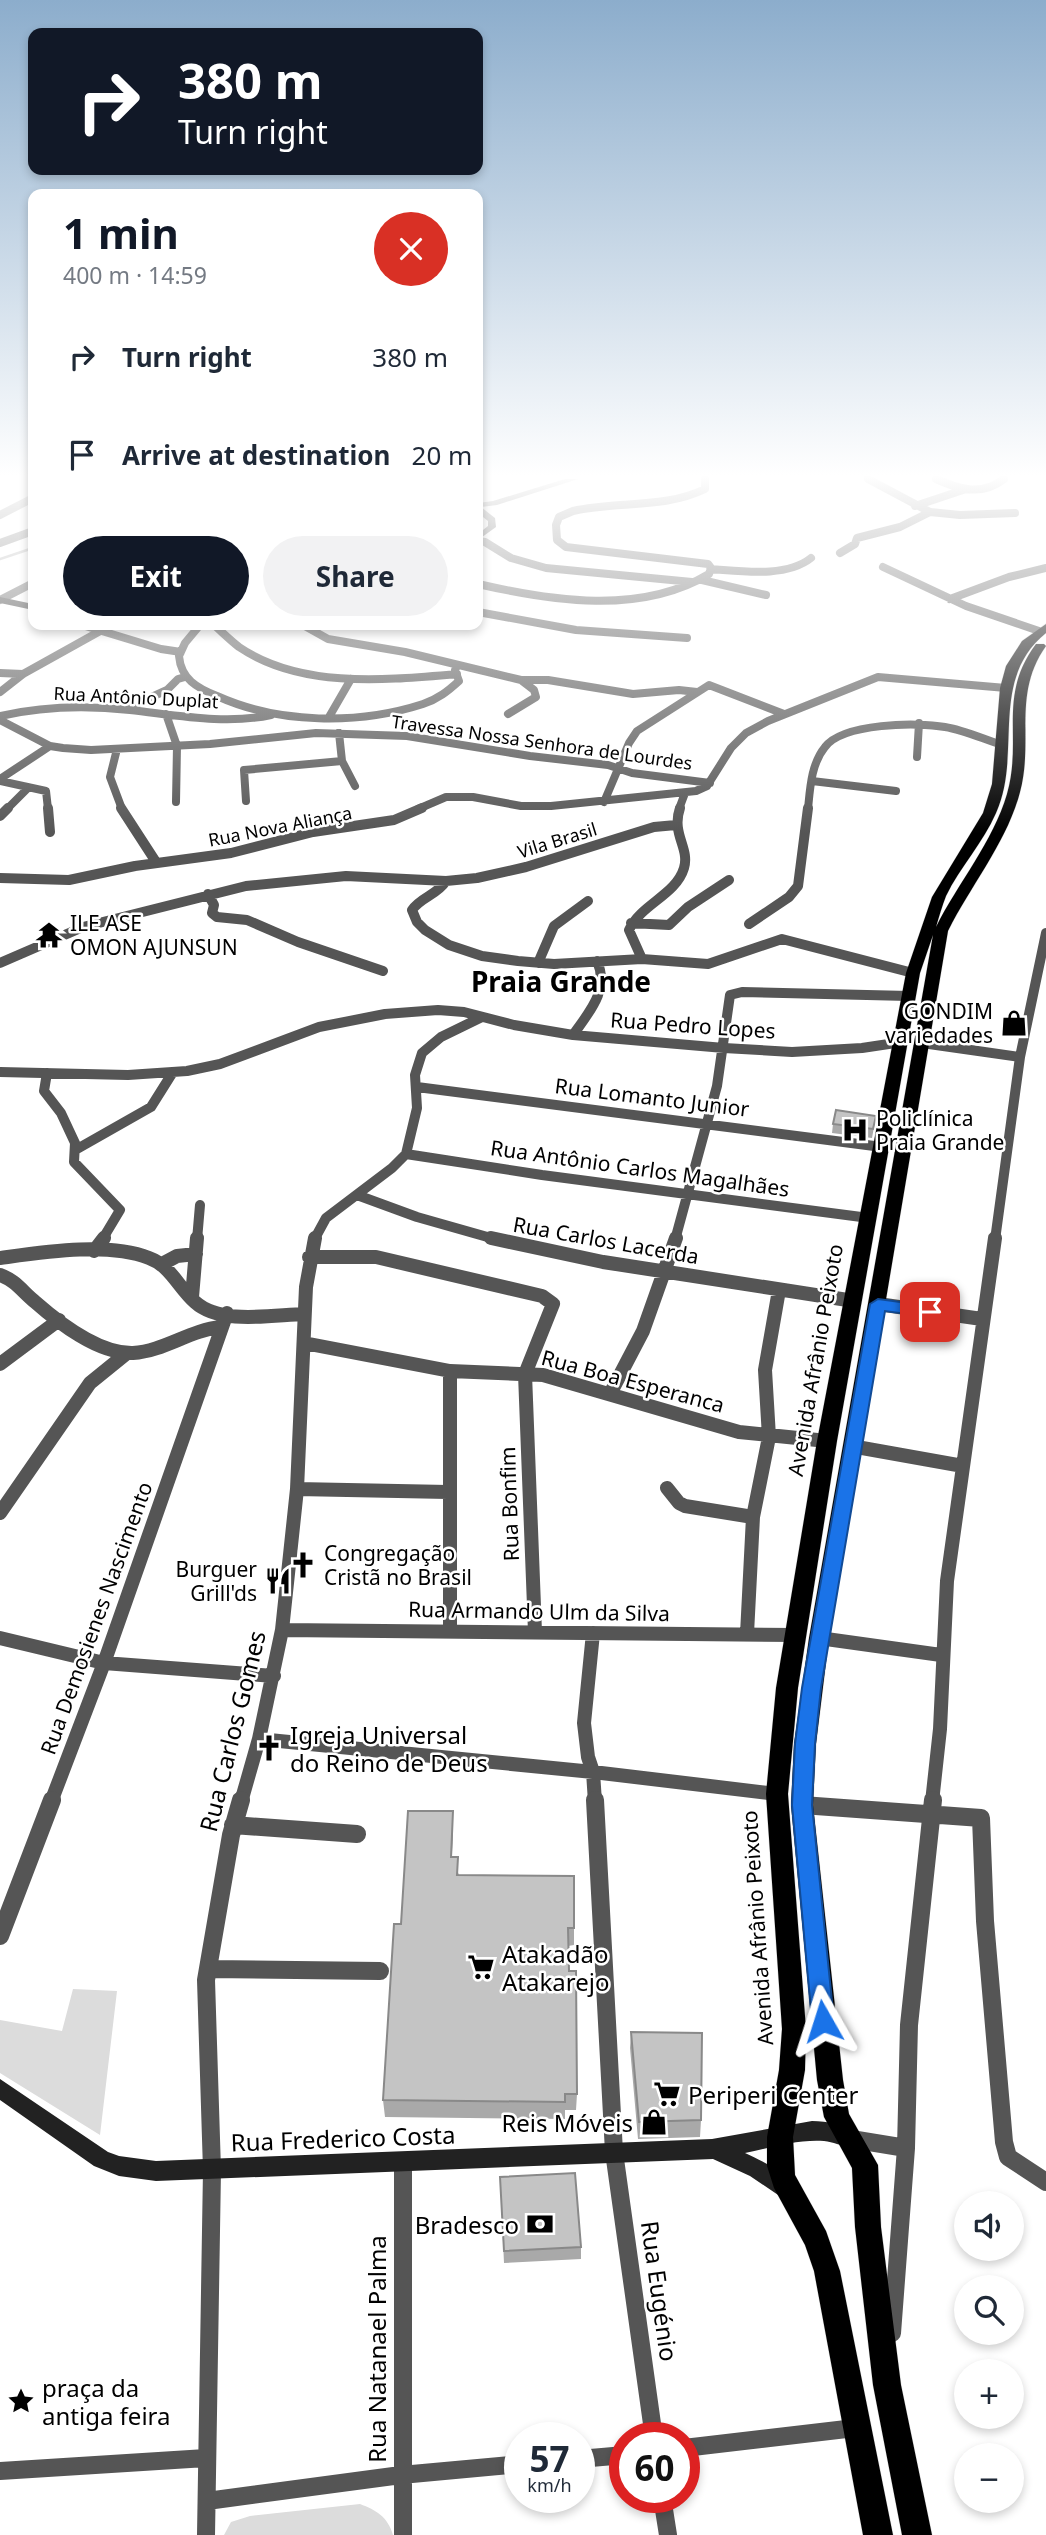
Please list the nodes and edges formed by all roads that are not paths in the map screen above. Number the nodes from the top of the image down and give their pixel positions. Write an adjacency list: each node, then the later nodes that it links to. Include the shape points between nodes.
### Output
1 (569, 597): 2 (street)
2 (642, 597)
3 (946, 597): 5 (street)
4 (955, 597): 5 (street)
5 (950, 599): 14 (street)
6 (0, 600): 7 (main road)
7 (28, 607)
8 (483, 612): 15 (street, via 576,630)
9 (98, 630): 13 (street)
10 (196, 630): 16 (street)
11 (220, 630): 21 (street, via 243,649 274,664)
12 (312, 630): 17 (street, via 328,639 405,652)
13 (101, 631): 16 (street); 19 (street)
14 (1044, 633): 23 (main road, Avenida Afrânio Peixoto, via 1026,643); 75 (main road, Avenida Afrânio Peixoto, via 1022,676 1017,776 1011,801 941,931)
15 (687, 638)
16 (181, 652): 20 (street)
17 (457, 670): 21 (street, via 390,680); 22 (street); 32 (street, via 459,681 449,692 407,708)
18 (0, 673): 19 (street)
19 (23, 674): 24 (street)
20 (185, 677): 26 (street); 30 (street, via 222,697)
21 (351, 678): 31 (street)
22 (521, 680): 25 (street, via 631,694 677,688); 27 (street, via 536,697)
23 (1006, 688): 28 (street, via 883,676); 37 (main road, Avenida Afrânio Peixoto)
24 (0, 692)
25 (698, 692): 28 (street, via 709,685); 43 (street, via 637,731)
26 (124, 710): 29 (street, Rua Antônio Duplat); 33 (street, Rua Antônio Duplat, via 58,707)
27 (508, 714)
28 (784, 714): 47 (street, via 738,740)
29 (166, 715): 30 (street, Rua Antônio Duplat); 39 (street)
30 (272, 715): 31 (street)
31 (329, 717): 32 (street)
32 (363, 717): 36 (street)
33 (0, 718): 38 (street, Travessa Nossa Senhora de Lourdes)
34 (919, 723): 37 (street, via 948,727); 41 (street); 45 (street, via 865,729 831,741 821,750)
35 (339, 733): 36 (street, Travessa Nossa Senhora de Lourdes); 39 (street, Travessa Nossa Senhora de Lourdes); 42 (street)
36 (366, 734): 43 (street, Travessa Nossa Senhora de Lourdes, via 425,738)
37 (1002, 745): 71 (main road, Avenida Afrânio Peixoto, via 990,813 939,897)
38 (50, 746): 40 (street, Travessa Nossa Senhora de Lourdes); 44 (street)
39 (177, 746): 40 (street, Travessa Nossa Senhora de Lourdes); 52 (street)
40 (117, 749): 57 (street, via 110,776 115,793 124,815)
41 (917, 757)
42 (342, 761): 46 (street); 51 (street, via 244,770)
43 (618, 769): 47 (street, Travessa Nossa Senhora de Lourdes); 53 (street)
44 (0, 780): 48 (street)
45 (812, 781): 49 (street); 64 (street, via 798,887)
46 (355, 786)
47 (707, 786): 50 (street, Rua Nova Aliança)
48 (28, 788): 54 (street); 56 (street, via 47,793)
49 (896, 791)
50 (685, 793): 53 (street, Rua Nova Aliança); 55 (street)
51 (246, 800)
52 (176, 802)
53 (604, 802): 57 (street, Rua Nova Aliança, via 534,807 446,797 383,823 321,830 231,853)
54 (0, 816)
55 (676, 825): 60 (street, Vila Brasil, via 654,827 515,870); 63 (street, via 686,855 681,875)
56 (50, 832)
57 (156, 862): 58 (street, Rua Nova Aliança, via 69,880)
58 (0, 878)
59 (729, 880): 63 (street, via 669,925)
60 (446, 881): 61 (street, via 346,876); 69 (street, via 438,892 412,907 425,930 465,951)
61 (208, 894): 68 (street, via 83,926); 70 (street, via 217,916 247,920)
62 (588, 901): 69 (street, via 554,926)
63 (631, 923): 66 (street, via 629,933)
64 (749, 923)
65 (1046, 933): 77 (street)
66 (642, 959): 67 (street); 71 (street, via 708,964 782,939)
67 (597, 961): 69 (street); 74 (street, via 604,976 602,989)
68 (0, 962)
69 (538, 963)
70 (383, 971)
71 (913, 973): 72 (main road, Avenida Afrânio Peixoto)
72 (909, 996): 75 (main road, Avenida Afrânio Peixoto); 76 (street, via 734,992 728,998)
73 (482, 1017): 74 (street, Rua Pedro Lopes); 78 (street, Rua Pedro Lopes, via 438,1010 349,1020 220,1063); 81 (street, via 441,1037 422,1053 415,1075)
74 (573, 1035): 76 (street, Rua Pedro Lopes)
75 (912, 1042): 76 (street, Rua Pedro Lopes, via 804,1051); 77 (street, Rua Pedro Lopes); 83 (main road, Avenida Afrânio Peixoto); 100 (main road, Avenida Afrânio Peixoto)
76 (724, 1048): 82 (street)
77 (1020, 1056): 103 (street)
78 (173, 1072): 80 (street, Rua Pedro Lopes); 84 (street, via 150,1107)
79 (0, 1073): 80 (street, Rua Pedro Lopes)
80 (47, 1073): 84 (street, via 44,1091 61,1112)
81 (417, 1087): 82 (street, Rua Lomanto Junior); 85 (street)
82 (707, 1123): 83 (street, Rua Lomanto Junior); 87 (street)
83 (883, 1147): 89 (main road, Avenida Afrânio Peixoto)
84 (77, 1149): 90 (street, via 74,1162 120,1210)
85 (406, 1154): 86 (street, Rua Carlos Gomes); 87 (street, Rua Antônio Carlos Magalhães)
86 (357, 1195): 92 (street, Rua Carlos Gomes, via 326,1218); 95 (street, Rua Carlos Lacerda, via 415,1217 506,1242)
87 (688, 1195): 89 (street, Rua Antônio Carlos Magalhães); 95 (street)
88 (200, 1205): 91 (street)
89 (869, 1218): 99 (main road, Avenida Afrânio Peixoto)
90 (94, 1251): 93 (street); 94 (street, via 133,1254)
91 (196, 1254): 94 (street); 98 (street)
92 (309, 1257): 102 (street, Rua Carlos Gomes); 110 (street, via 355,1255 392,1260 549,1299 552,1310)
93 (0, 1258)
94 (162, 1264): 98 (street)
95 (664, 1271): 97 (street, Rua Carlos Lacerda); 111 (street, via 643,1331)
96 (0, 1275): 104 (street, via 18,1282 28,1297)
97 (779, 1290): 99 (street, Rua Carlos Lacerda); 112 (street, via 765,1370)
98 (192, 1297): 101 (street, via 203,1308)
99 (855, 1301): 113 (main road, Avenida Afrânio Peixoto)
100 (878, 1304): 103 (street); 114 (main road, Avenida Afrânio Peixoto)
101 (227, 1313): 102 (street); 105 (street, Rua Demosienes Nascimento)
102 (304, 1314): 106 (street, Rua Carlos Gomes)
103 (982, 1319): 115 (street)
104 (58, 1320): 107 (street, via 113,1351); 108 (street)
105 (222, 1327): 107 (street, via 145,1352); 130 (street, Rua Demosienes Nascimento)
106 (304, 1343): 109 (street, Rua Boa Esperanca); 117 (street, Rua Carlos Gomes)
107 (127, 1353): 119 (street, via 90,1383)
108 (0, 1364)
109 (450, 1371): 110 (street, Rua Boa Esperanca); 118 (street)
110 (525, 1374): 111 (street, Rua Boa Esperanca); 123 (street, Rua Bonfim)
111 (610, 1394): 112 (street, Rua Boa Esperanca)
112 (769, 1437): 113 (street, Rua Boa Esperanca); 120 (street)
113 (827, 1441): 126 (main road, Avenida Afrânio Peixoto)
114 (851, 1446): 115 (street); 128 (main road, Avenida Afrânio Peixoto)
115 (963, 1466): 129 (street)
116 (667, 1488): 120 (street, via 685,1506)
117 (297, 1489): 118 (street); 121 (street, Rua Carlos Gomes)
118 (449, 1492): 122 (street)
119 (0, 1513)
120 (753, 1517): 125 (street)
121 (282, 1630): 122 (street, Rua Armando Ulm da Silva); 131 (street, Rua Carlos Gomes)
122 (450, 1632): 123 (street, Rua Armando Ulm da Silva)
123 (535, 1632): 124 (street, Rua Armando Ulm da Silva)
124 (593, 1633): 125 (street, Rua Armando Ulm da Silva); 133 (street, Rua Eugénio, via 584,1739)
125 (747, 1634): 126 (street, Rua Armando Ulm da Silva)
126 (796, 1635): 134 (main road, Avenida Afrânio Peixoto)
127 (0, 1637): 130 (street)
128 (819, 1638): 129 (street); 135 (main road, Avenida Afrânio Peixoto)
129 (941, 1655): 136 (street)
130 (104, 1663): 131 (street); 140 (street, Rua Demosienes Nascimento)
131 (274, 1676): 132 (street, Rua Carlos Gomes)
132 (259, 1739): 133 (street); 137 (street, Rua Carlos Gomes)
133 (593, 1772): 134 (street); 148 (street, Rua Eugénio)
134 (777, 1794): 144 (main road, Avenida Afrânio Peixoto, via 794,2029)
135 (802, 1805): 136 (street); 145 (main road, Avenida Afrânio Peixoto, via 830,2080 837,2117)
136 (932, 1813): 139 (street, via 978,1816); 146 (street, via 909,2025)
137 (233, 1825): 138 (street); 141 (street, Rua Carlos Gomes)
138 (357, 1834)
139 (984, 1836): 151 (street, via 985,1921 1004,2142 1008,2157)
140 (0, 1936)
141 (208, 1969): 142 (street); 150 (street, Rua Carlos Gomes)
142 (380, 1971)
143 (0, 2088): 150 (main road, Rua Frederico Costa, via 101,2159 136,2169)
144 (780, 2137): 145 (main road, via 821,2130); 147 (main road, Rua Frederico Costa); 152 (main road, Avenida Afrânio Peixoto, via 783,2179)
145 (849, 2138): 146 (street); 153 (main road, Avenida Afrânio Peixoto, via 865,2165)
146 (905, 2148): 153 (street)
147 (712, 2149): 148 (main road, Rua Frederico Costa); 152 (main road, Rua Frederico Costa, via 757,2169)
148 (614, 2152): 149 (main road, Rua Frederico Costa); 154 (street, Rua Eugénio)
149 (403, 2163): 150 (main road, Rua Frederico Costa); 160 (street, Rua Natanael Palma)
150 (212, 2170): 157 (street, Rua Carlos Gomes)
151 (1046, 2182)
152 (792, 2197): 155 (main road, Avenida Afrânio Peixoto, via 817,2240 827,2271)
153 (887, 2385): 167 (main road, Avenida Afrânio Peixoto)
154 (652, 2422)
155 (855, 2428): 156 (street); 166 (main road, Avenida Afrânio Peixoto)
156 (700, 2446)
157 (206, 2458): 159 (street); 161 (street, Rua Carlos Gomes)
158 (504, 2465): 160 (street)
159 (0, 2471)
160 (401, 2475): 161 (street); 164 (street, Rua Natanael Palma)
161 (206, 2501): 163 (street, Rua Carlos Gomes)
162 (665, 2513): 165 (street)
163 (206, 2535)
164 (403, 2535)
165 (668, 2535)
166 (878, 2535)
167 (917, 2535)

